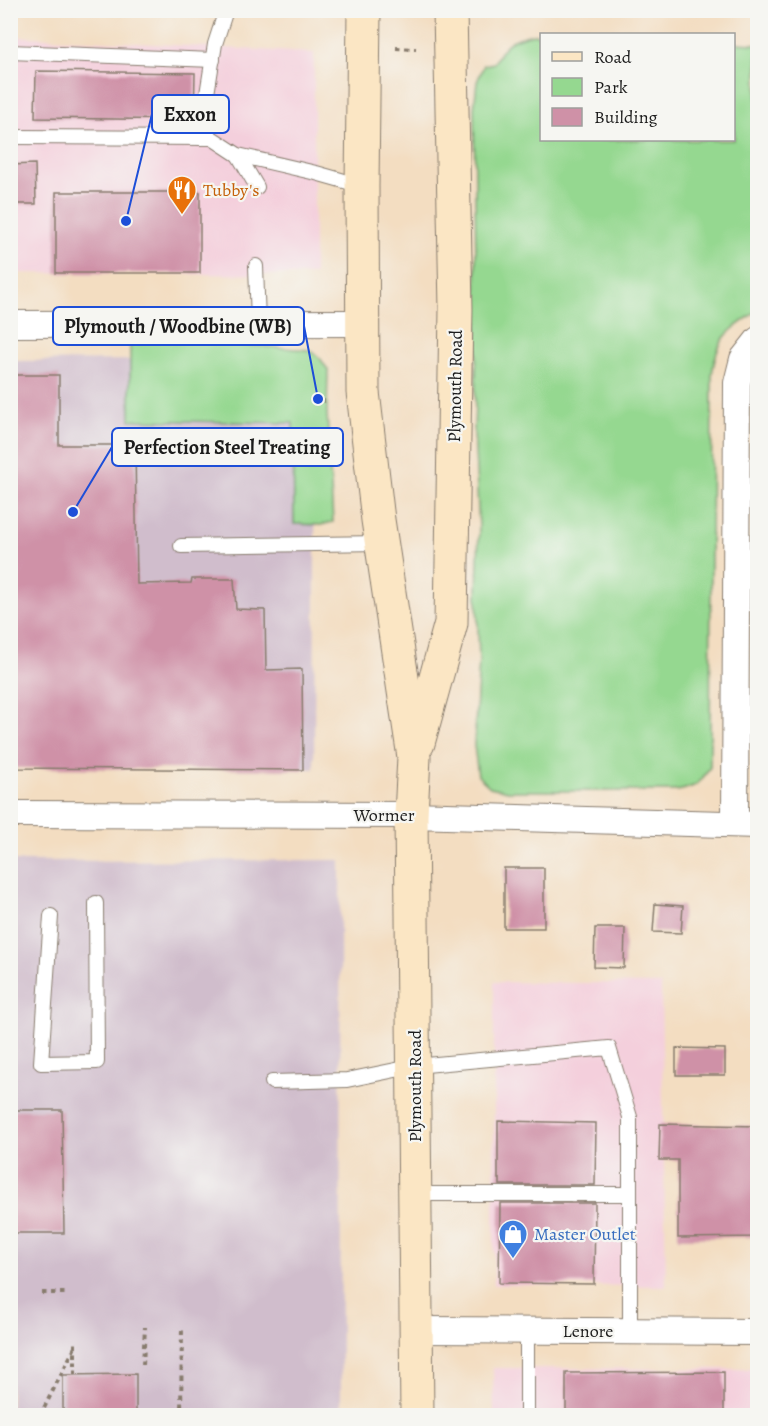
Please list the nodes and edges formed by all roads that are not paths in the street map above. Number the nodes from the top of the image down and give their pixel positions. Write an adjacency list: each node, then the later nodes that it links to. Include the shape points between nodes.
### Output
1 (226, 10): 5 (lane)
2 (364, 10): 9 (main road, Plymouth Road)
3 (450, 10): 18 (main road, Plymouth Road, via 456,309 451,623)
4 (10, 52): 5 (lane)
5 (213, 60): 7 (lane)
6 (10, 137): 7 (lane)
7 (200, 138): 8 (lane, via 212,138)
8 (238, 155): 9 (lane); 10 (lane)
9 (362, 186): 13 (main road, Plymouth Road)
10 (257, 187)
11 (256, 266): 12 (lane)
12 (258, 322): 13 (street); 14 (street)
13 (364, 323): 16 (main road, Plymouth Road, via 363,392)
14 (10, 324)
15 (758, 340): 21 (street, via 743,359 737,383)
16 (382, 543): 17 (lane); 18 (main road, Plymouth Road)
17 (181, 546)
18 (414, 757): 20 (main road, Plymouth Road)
19 (10, 814): 20 (street, Wormer)
20 (411, 815): 21 (street, Wormer); 24 (main road, Plymouth Road)
21 (746, 824)
22 (96, 903): 23 (lane, via 97,1062 41,1063)
23 (51, 916)
24 (415, 1066): 25 (lane, via 347,1080); 26 (main road, Plymouth Road); 27 (lane, via 609,1048 630,1118)
25 (272, 1082)
26 (416, 1194): 27 (lane); 28 (main road, Plymouth Road)
27 (630, 1194): 30 (lane)
28 (418, 1330): 29 (street, Lenore); 32 (main road, Plymouth Road)
29 (527, 1331): 30 (street, Lenore); 33 (lane)
30 (630, 1331): 31 (street, Lenore)
31 (758, 1332)
32 (417, 1416)
33 (526, 1416)

